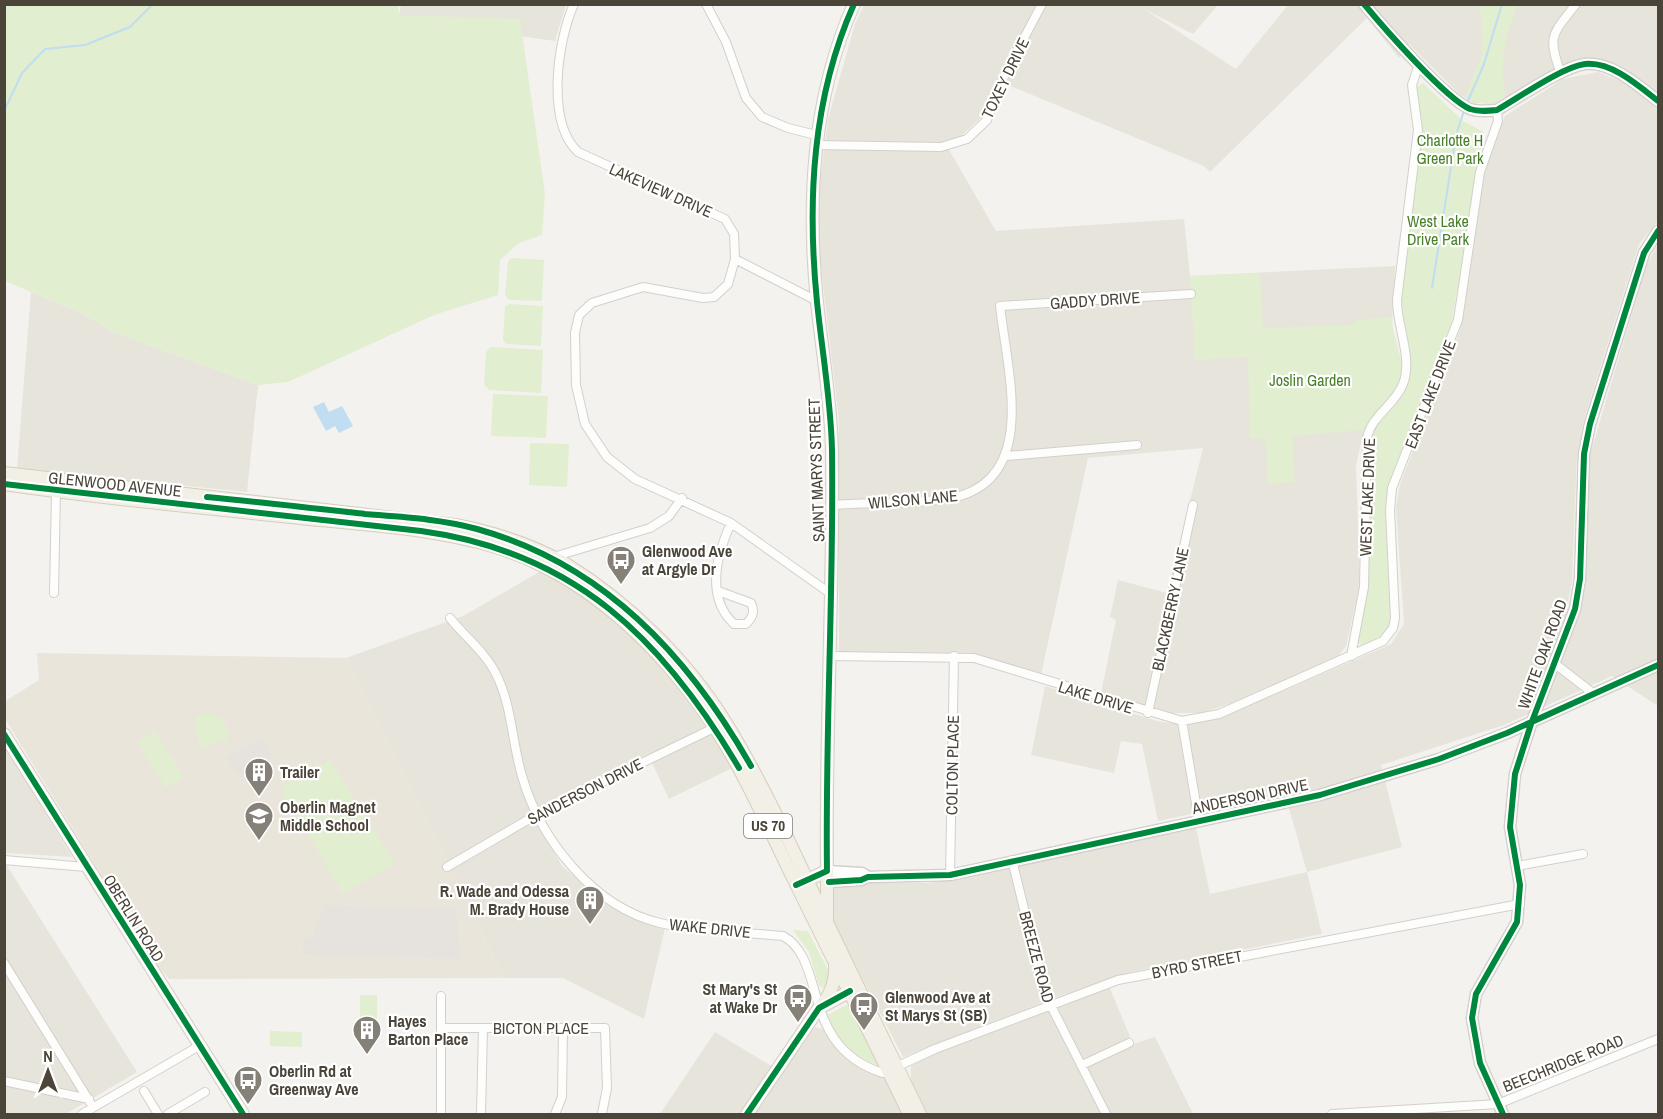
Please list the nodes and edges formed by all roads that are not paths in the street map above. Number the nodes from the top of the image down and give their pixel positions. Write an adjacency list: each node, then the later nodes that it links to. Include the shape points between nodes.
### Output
1 (574, 4): 13 (street, LAKEVIEW DRIVE, via 564,27 558,76 562,129 567,142 578,152 725,219 734,234)
2 (706, 4): 11 (street, TOXEY DRIVE, via 726,42 746,98 762,117)
3 (854, 4): 11 (main road, SAINT MARYS STREET, via 835,55)
4 (1042, 4): 11 (street, TOXEY DRIVE, via 1005,74 987,120 967,139 940,147)
5 (1365, 4): 7 (street)
6 (1576, 4): 8 (street, via 1556,29 1552,41)
7 (1419, 64): 10 (street, via 1469,108); 33 (street, WEST LAKE DRIVE, via 1412,85 1418,130 1397,300 1406,375 1366,438 1364,587)
8 (1561, 74): 9 (street, via 1585,64 1605,67); 10 (street)
9 (1659, 101)
10 (1497, 110): 33 (street, EAST LAKE DRIVE, via 1498,121 1480,172 1458,320 1392,488 1393,628 1383,641)
11 (816, 140): 15 (main road, SAINT MARYS STREET, via 811,222)
12 (1659, 231): 34 (street, WHITE OAK ROAD, via 1644,254 1590,424 1584,454 1580,579 1575,609)
13 (735, 259): 15 (street); 22 (street, LAKEVIEW DRIVE, via 728,284 714,297 643,287 592,303 579,315 575,333 576,385 585,424 607,457 635,479)
14 (1191, 294): 16 (street, GADDY DRIVE)
15 (817, 301): 23 (main road, SAINT MARYS STREET, via 832,447)
16 (1000, 306): 18 (street, WILSON LANE, via 1010,394)
17 (1137, 445): 18 (street)
18 (1007, 456): 23 (street, WILSON LANE, via 987,484 950,498)
19 (4, 473): 26 (main road, GLENWOOD AVENUE / US 70, via 420,519 476,529)
20 (4, 484): 21 (main road, GLENWOOD AVENUE / US 70)
21 (56, 491): 26 (main road, GLENWOOD AVENUE / US 70, via 446,534); 28 (street)
22 (682, 498): 25 (street, LAKEVIEW DRIVE); 26 (street, via 669,516 650,528)
23 (832, 505): 29 (main road, SAINT MARYS STREET)
24 (1193, 505): 37 (street, BLACKBERRY LANE)
25 (730, 523): 27 (street, via 715,572); 29 (street, LAKEVIEW DRIVE)
26 (548, 561): 39 (main road, GLENWOOD AVENUE / US 70, via 596,584 632,615 701,688)
27 (718, 591): 27 (street, via 728,620 747,624 754,609 751,603)
28 (54, 593)
29 (831, 594): 31 (main road, SAINT MARYS STREET)
30 (450, 618): 42 (street, WAKE DRIVE, via 495,672 522,775)
31 (831, 656): 32 (street, LAKE DRIVE); 51 (main road, SAINT MARYS STREET)
32 (954, 656): 37 (street, LAKE DRIVE, via 974,658); 50 (street, COLTON PLACE)
33 (1351, 656): 38 (street, LAKE DRIVE, via 1220,714)
34 (1554, 663): 36 (street, WHITE OAK ROAD); 40 (street, WHITE OAK ROAD)
35 (1659, 665): 36 (street, ANDERSON DRIVE)
36 (1594, 694): 40 (street, ANDERSON DRIVE)
37 (1148, 713): 38 (street, LAKE DRIVE)
38 (1182, 721): 43 (street)
39 (720, 724): 42 (street, SANDERSON DRIVE); 52 (main road, GLENWOOD AVENUE / US 70, via 739,768)
40 (1531, 724): 43 (street, ANDERSON DRIVE, via 1439,759 1320,795); 47 (street, WHITE OAK ROAD, via 1511,796 1510,826)
41 (4, 734): 48 (main road, OBERLIN ROAD)
42 (537, 814): 49 (street, SANDERSON DRIVE); 60 (street, WAKE DRIVE, via 573,869 631,910 658,922 783,936 794,941)
43 (1199, 821): 46 (street, ANDERSON DRIVE)
44 (1583, 854): 47 (street)
45 (4, 860): 48 (street)
46 (1012, 860): 50 (street, ANDERSON DRIVE); 59 (street, BREEZE ROAD)
47 (1517, 866): 53 (street, WHITE OAK ROAD)
48 (86, 867): 66 (main road, OBERLIN ROAD)
49 (447, 867)
50 (950, 875): 51 (street, ANDERSON DRIVE, via 861,880)
51 (828, 877): 52 (main road); 54 (main road)
52 (804, 888): 54 (main road, GLENWOOD AVENUE / US 70); 55 (main road, GLENWOOD AVENUE / US 70)
53 (1520, 904): 59 (street, BYRD STREET, via 1118,980); 73 (street, WHITE OAK ROAD, via 1507,944 1476,994 1472,1018 1480,1063)
54 (827, 922): 57 (main road, GLENWOOD AVENUE / US 70)
55 (835, 961): 57 (main road, GLENWOOD AVENUE / US 70); 60 (main road, via 834,983)
56 (4, 963): 72 (street)
57 (854, 989): 60 (main road); 68 (main road, GLENWOOD AVENUE / US 70)
58 (441, 996): 61 (street)
59 (1049, 1005): 67 (street, BREEZE ROAD); 68 (street, BYRD STREET, via 935,1049)
60 (819, 1008): 68 (street, WAKE DRIVE, via 830,1033 846,1053 864,1066 883,1073); 82 (main road)
61 (441, 1028): 62 (street, BICTON PLACE); 78 (street)
62 (483, 1028): 63 (street, BICTON PLACE); 79 (street)
63 (563, 1028): 80 (street, via 562,1097); 81 (street, BICTON PLACE, via 605,1028 607,1088)
64 (1659, 1039): 73 (street, BEECHRIDGE ROAD)
65 (1129, 1043): 67 (street)
66 (199, 1046): 72 (street); 77 (main road, OBERLIN ROAD)
67 (1082, 1065): 85 (street, BREEZE ROAD)
68 (893, 1071): 83 (main road, GLENWOOD AVENUE / US 70); 84 (main road, GLENWOOD AVENUE / US 70)
69 (4, 1081): 72 (street)
70 (144, 1091): 75 (street)
71 (205, 1092): 76 (street)
72 (91, 1103): 74 (street)
73 (1498, 1104): 86 (street, BEECHRIDGE ROAD); 87 (street, WHITE OAK ROAD)
74 (82, 1114)
75 (158, 1114)
76 (168, 1114)
77 (243, 1114)
78 (441, 1114)
79 (481, 1114)
80 (555, 1114)
81 (602, 1114)
82 (747, 1114)
83 (909, 1114)
84 (920, 1114)
85 (1106, 1114)
86 (1332, 1114)
87 (1503, 1114)

